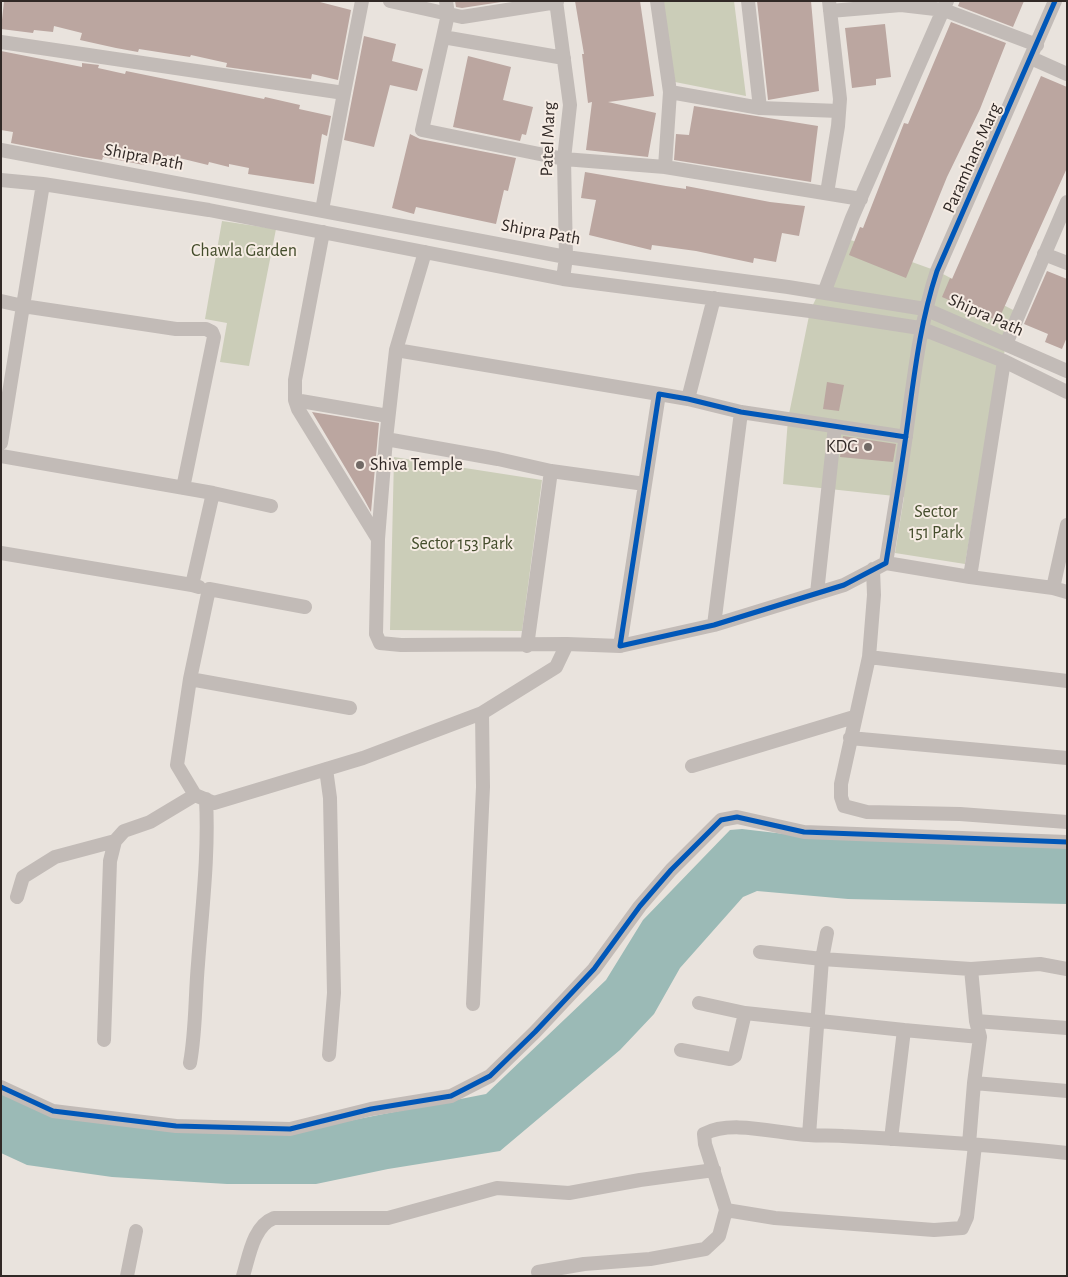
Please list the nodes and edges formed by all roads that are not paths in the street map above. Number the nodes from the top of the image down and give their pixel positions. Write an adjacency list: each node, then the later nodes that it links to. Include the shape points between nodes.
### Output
1 (362, 1): 18 (street)
2 (390, 1): 10 (street)
3 (657, 1): 17 (street)
4 (748, 1): 19 (street)
5 (1055, 1): 13 (street, Paramhans Marg)
6 (557, 2): 10 (street, via 462,17); 14 (street, Patel Marg)
7 (901, 3): 8 (street); 9 (street)
8 (829, 6): 20 (street)
9 (946, 6): 13 (street); 27 (street)
10 (447, 8): 11 (street)
11 (444, 37): 14 (street); 22 (street, via 422,130)
12 (1, 42): 18 (street)
13 (1037, 45): 15 (street, Paramhans Marg)
14 (564, 58): 22 (street, Patel Marg, via 570,105)
15 (1031, 58): 16 (street); 40 (street, Paramhans Marg, via 937,271)
16 (1067, 74)
17 (670, 92): 19 (street); 23 (street)
18 (344, 93): 29 (street)
19 (760, 108): 20 (street)
20 (839, 111): 26 (street)
21 (1, 150): 29 (street, Shipra Path)
22 (564, 159): 23 (street); 33 (street, Patel Marg)
23 (665, 167): 26 (street)
24 (1, 180): 25 (street, Shipra Path)
25 (43, 184): 30 (street, Shipra Path); 39 (street)
26 (827, 193): 27 (street)
27 (861, 199): 36 (street)
28 (1067, 202): 32 (street)
29 (322, 210): 33 (street, Shipra Path)
30 (323, 232): 31 (street, Shipra Path); 49 (street, via 295,380)
31 (425, 252): 35 (street, Shipra Path); 43 (street)
32 (1044, 254): 34 (street); 42 (street)
33 (566, 256): 35 (street, Patel Marg); 36 (street, Shipra Path)
34 (1067, 263)
35 (563, 279): 37 (street, Shipra Path)
36 (824, 293): 40 (street, Shipra Path)
37 (714, 298): 41 (street, Shipra Path); 48 (street)
38 (1, 301): 39 (street)
39 (23, 306): 50 (street); 60 (street, via 176,329 206,328 212,332 214,337)
40 (925, 309): 41 (street, Paramhans Marg); 42 (street, Shipra Path)
41 (920, 328): 44 (street, Shipra Path); 54 (street, Paramhans Marg)
42 (1006, 344): 45 (street, Shipra Path)
43 (396, 350): 47 (street); 52 (street)
44 (1004, 361): 46 (street, Shipra Path); 68 (street)
45 (1067, 371)
46 (1067, 392)
47 (659, 394): 48 (street); 59 (street)
48 (688, 399): 51 (street)
49 (295, 400): 52 (street); 64 (street)
50 (3, 409): 56 (street)
51 (741, 412): 53 (street); 74 (street)
52 (388, 416): 55 (street)
53 (834, 426): 54 (street); 72 (street)
54 (906, 437): 66 (street, Paramhans Marg)
55 (386, 439): 58 (street, via 498,458); 64 (street)
56 (1, 443)
57 (1, 456): 60 (street)
58 (551, 471): 59 (street); 76 (street)
59 (645, 484): 77 (street)
60 (183, 488): 61 (street)
61 (213, 493): 62 (street); 69 (street)
62 (271, 506)
63 (1067, 525): 71 (street)
64 (378, 539): 76 (street, via 376,634 380,643)
65 (1, 553): 69 (street)
66 (886, 563): 67 (street); 68 (street)
67 (873, 569): 72 (street, via 844,585); 78 (street)
68 (970, 577): 71 (street)
69 (192, 585): 70 (street)
70 (208, 589): 73 (street); 79 (street)
71 (1060, 590)
72 (817, 593): 74 (street)
73 (305, 606)
74 (714, 625): 77 (street)
75 (566, 644): 76 (street); 77 (street); 82 (street, via 556,666)
76 (526, 646)
77 (620, 646)
78 (869, 657): 80 (street); 83 (street)
79 (190, 679): 81 (street); 88 (street, via 177,765)
80 (1067, 680)
81 (350, 708)
82 (482, 714): 87 (street); 99 (street, via 483,787)
83 (854, 718): 84 (street); 86 (street)
84 (850, 738): 85 (street); 89 (street, via 841,784 840,796 844,806 867,812 960,814)
85 (1067, 758)
86 (692, 766)
87 (326, 769): 88 (street, via 214,803); 108 (street, via 330,798 334,993)
88 (200, 797): 90 (street, via 124,831); 109 (street, via 208,845 195,1035)
89 (1067, 822)
90 (115, 841): 92 (street, via 55,858 23,877); 106 (street, via 110,861)
91 (1067, 842): 111 (street, via 804,832 737,818 721,820 671,870 635,912 594,969 534,1032 490,1076 451,1096 371,1109 290,1130 176,1126 53,1111)
92 (17, 897)
93 (827, 933): 95 (street)
94 (760, 952): 95 (street)
95 (822, 959): 96 (street); 101 (street)
96 (972, 969): 97 (street, via 1040,964); 102 (street)
97 (1067, 969)
98 (699, 1003): 100 (street)
99 (473, 1004)
100 (745, 1013): 101 (street); 107 (street, via 735,1056 730,1059)
101 (818, 1020): 104 (street); 113 (street)
102 (976, 1021): 103 (street); 105 (street)
103 (1067, 1028)
104 (904, 1030): 105 (street); 114 (street)
105 (980, 1037): 110 (street)
106 (104, 1040)
107 (681, 1050)
108 (329, 1055)
109 (190, 1063)
110 (974, 1084): 112 (street); 115 (street)
111 (1, 1087)
112 (1067, 1091)
113 (809, 1136): 114 (street); 117 (street, via 735,1128 713,1130 704,1134)
114 (891, 1139): 115 (street)
115 (972, 1144): 116 (street); 118 (street, via 967,1217 962,1228 934,1230 775,1218)
116 (1067, 1153)
117 (714, 1170): 118 (street); 122 (street, via 568,1193 497,1188 388,1218 274,1218 258,1230)
118 (726, 1210): 120 (street, via 719,1236 704,1249)
119 (136, 1231): 121 (street)
120 (538, 1272)
121 (127, 1276)
122 (244, 1276)

